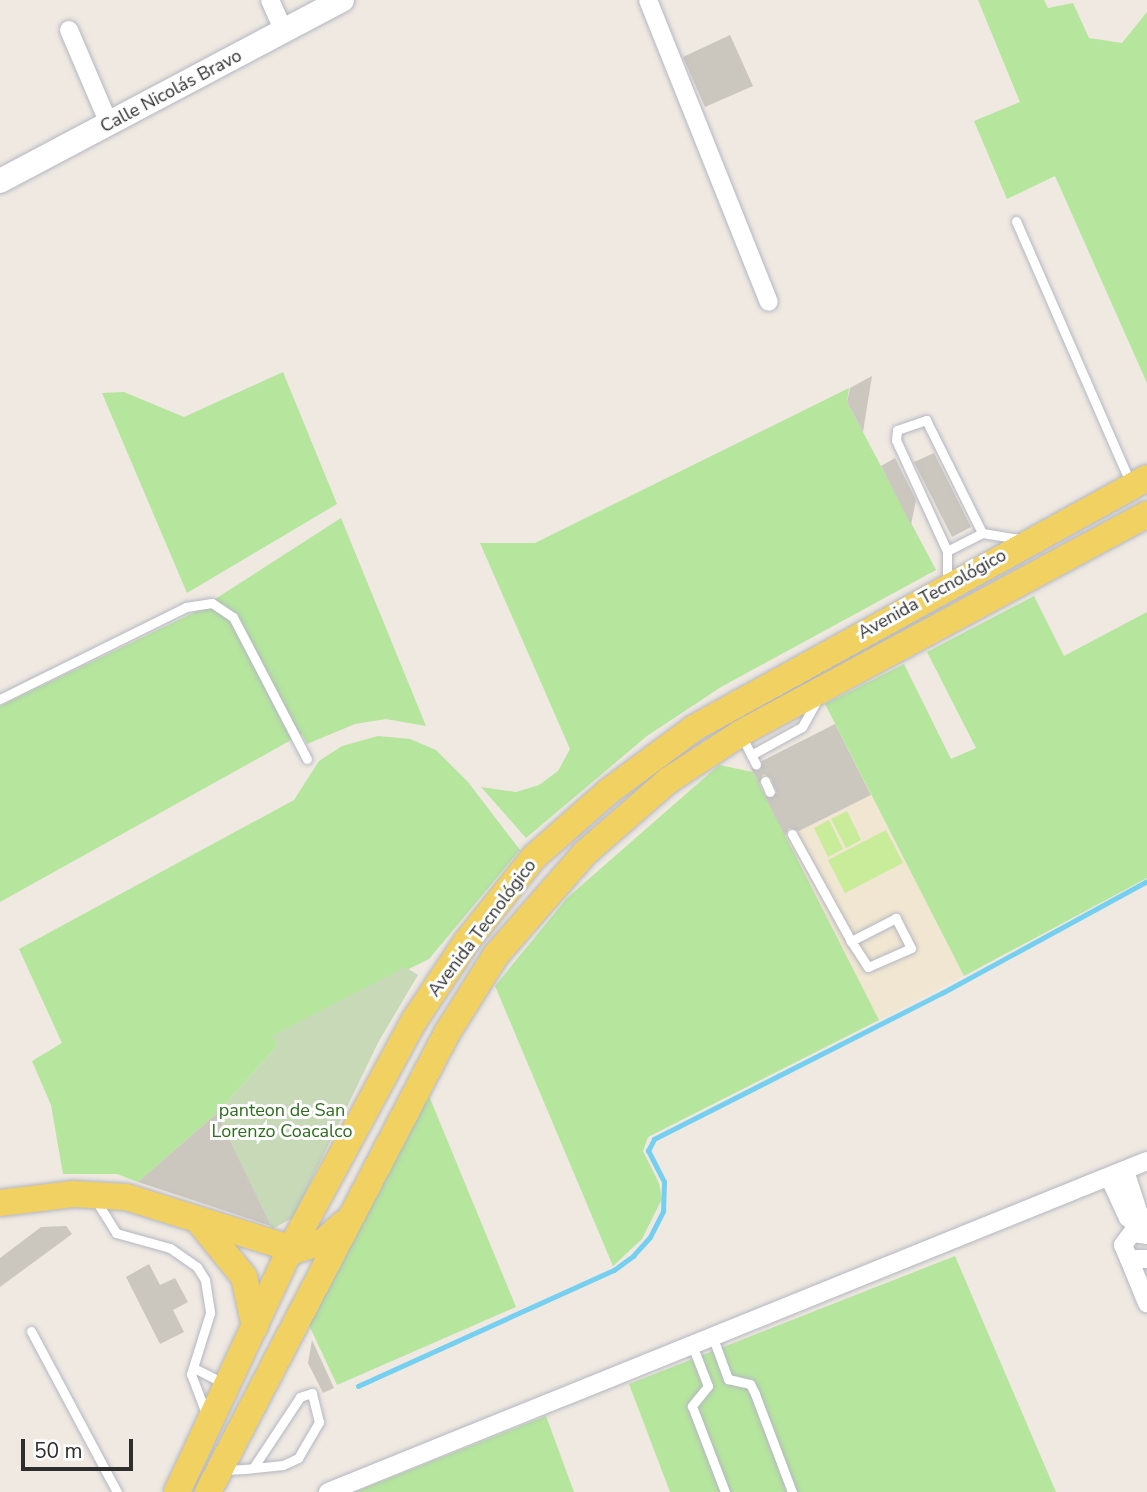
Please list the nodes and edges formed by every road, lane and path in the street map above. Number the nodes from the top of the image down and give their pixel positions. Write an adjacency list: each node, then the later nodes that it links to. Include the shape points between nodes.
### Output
1 (270, 0): 5 (street)
2 (342, 0): 5 (street, Calle Nicolás Bravo)
3 (648, 0): 9 (street)
4 (69, 30): 6 (street)
5 (284, 31): 6 (street, Calle Nicolás Bravo)
6 (109, 124): 7 (street, Calle Nicolás Bravo)
7 (0, 181)
8 (1016, 221): 10 (lane)
9 (768, 302)
10 (1139, 482): 13 (main road, Avenida Tecnológico)
11 (1147, 514): 17 (main road, Avenida Tecnológico, via 822,688)
12 (982, 533): 13 (lane); 14 (lane); 14 (lane, via 926,420 897,430 896,440)
13 (1029, 540): 15 (main road, Avenida Tecnológico)
14 (947, 551): 15 (lane)
15 (947, 586): 31 (main road, Avenida Tecnológico, via 694,728 609,791 533,858 440,978)
16 (0, 699): 18 (lane, via 186,607 212,603 233,617)
17 (746, 744): 19 (lane); 28 (main road, Avenida Tecnológico, via 669,780 613,827 541,899 496,955 447,1033)
18 (307, 759)
19 (756, 764)
20 (765, 780): 21 (lane)
21 (771, 792)
22 (792, 835): 23 (lane)
23 (851, 941): 23 (lane, via 871,968 911,947 896,918)
24 (1147, 1161): 25 (street)
25 (1117, 1174): 30 (street, via 1139,1214); 37 (street)
26 (93, 1194): 27 (main road); 29 (main road, via 125,1197); 39 (lane, via 116,1233 170,1248 197,1267 205,1280 210,1312)
27 (0, 1203)
28 (353, 1215): 31 (main road, via 323,1242); 35 (main road, Avenida Tecnológico)
29 (197, 1221): 31 (main road); 34 (main road, via 224,1247 244,1277)
30 (1141, 1229): 32 (street, via 1126,1237 1124,1253)
31 (290, 1250): 34 (main road, Avenida Tecnológico); 35 (main road, via 298,1294)
32 (1138, 1259): 33 (street)
33 (1147, 1303)
34 (256, 1326): 40 (main road, Avenida Tecnológico)
35 (293, 1330): 43 (main road, Avenida Tecnológico)
36 (30, 1331): 44 (lane)
37 (713, 1338): 38 (street); 48 (lane, via 728,1379 750,1384)
38 (692, 1345): 46 (street); 47 (lane, via 708,1386 692,1406)
39 (194, 1368): 40 (lane); 41 (lane, via 192,1377)
40 (228, 1385): 41 (main road, Avenida Tecnológico)
41 (210, 1423): 45 (main road, Avenida Tecnológico)
42 (253, 1468): 42 (lane, via 283,1465 303,1453 319,1422 312,1393 300,1397); 43 (lane)
43 (214, 1481)
44 (117, 1492)
45 (177, 1492)
46 (328, 1492)
47 (725, 1492)
48 (792, 1492)

